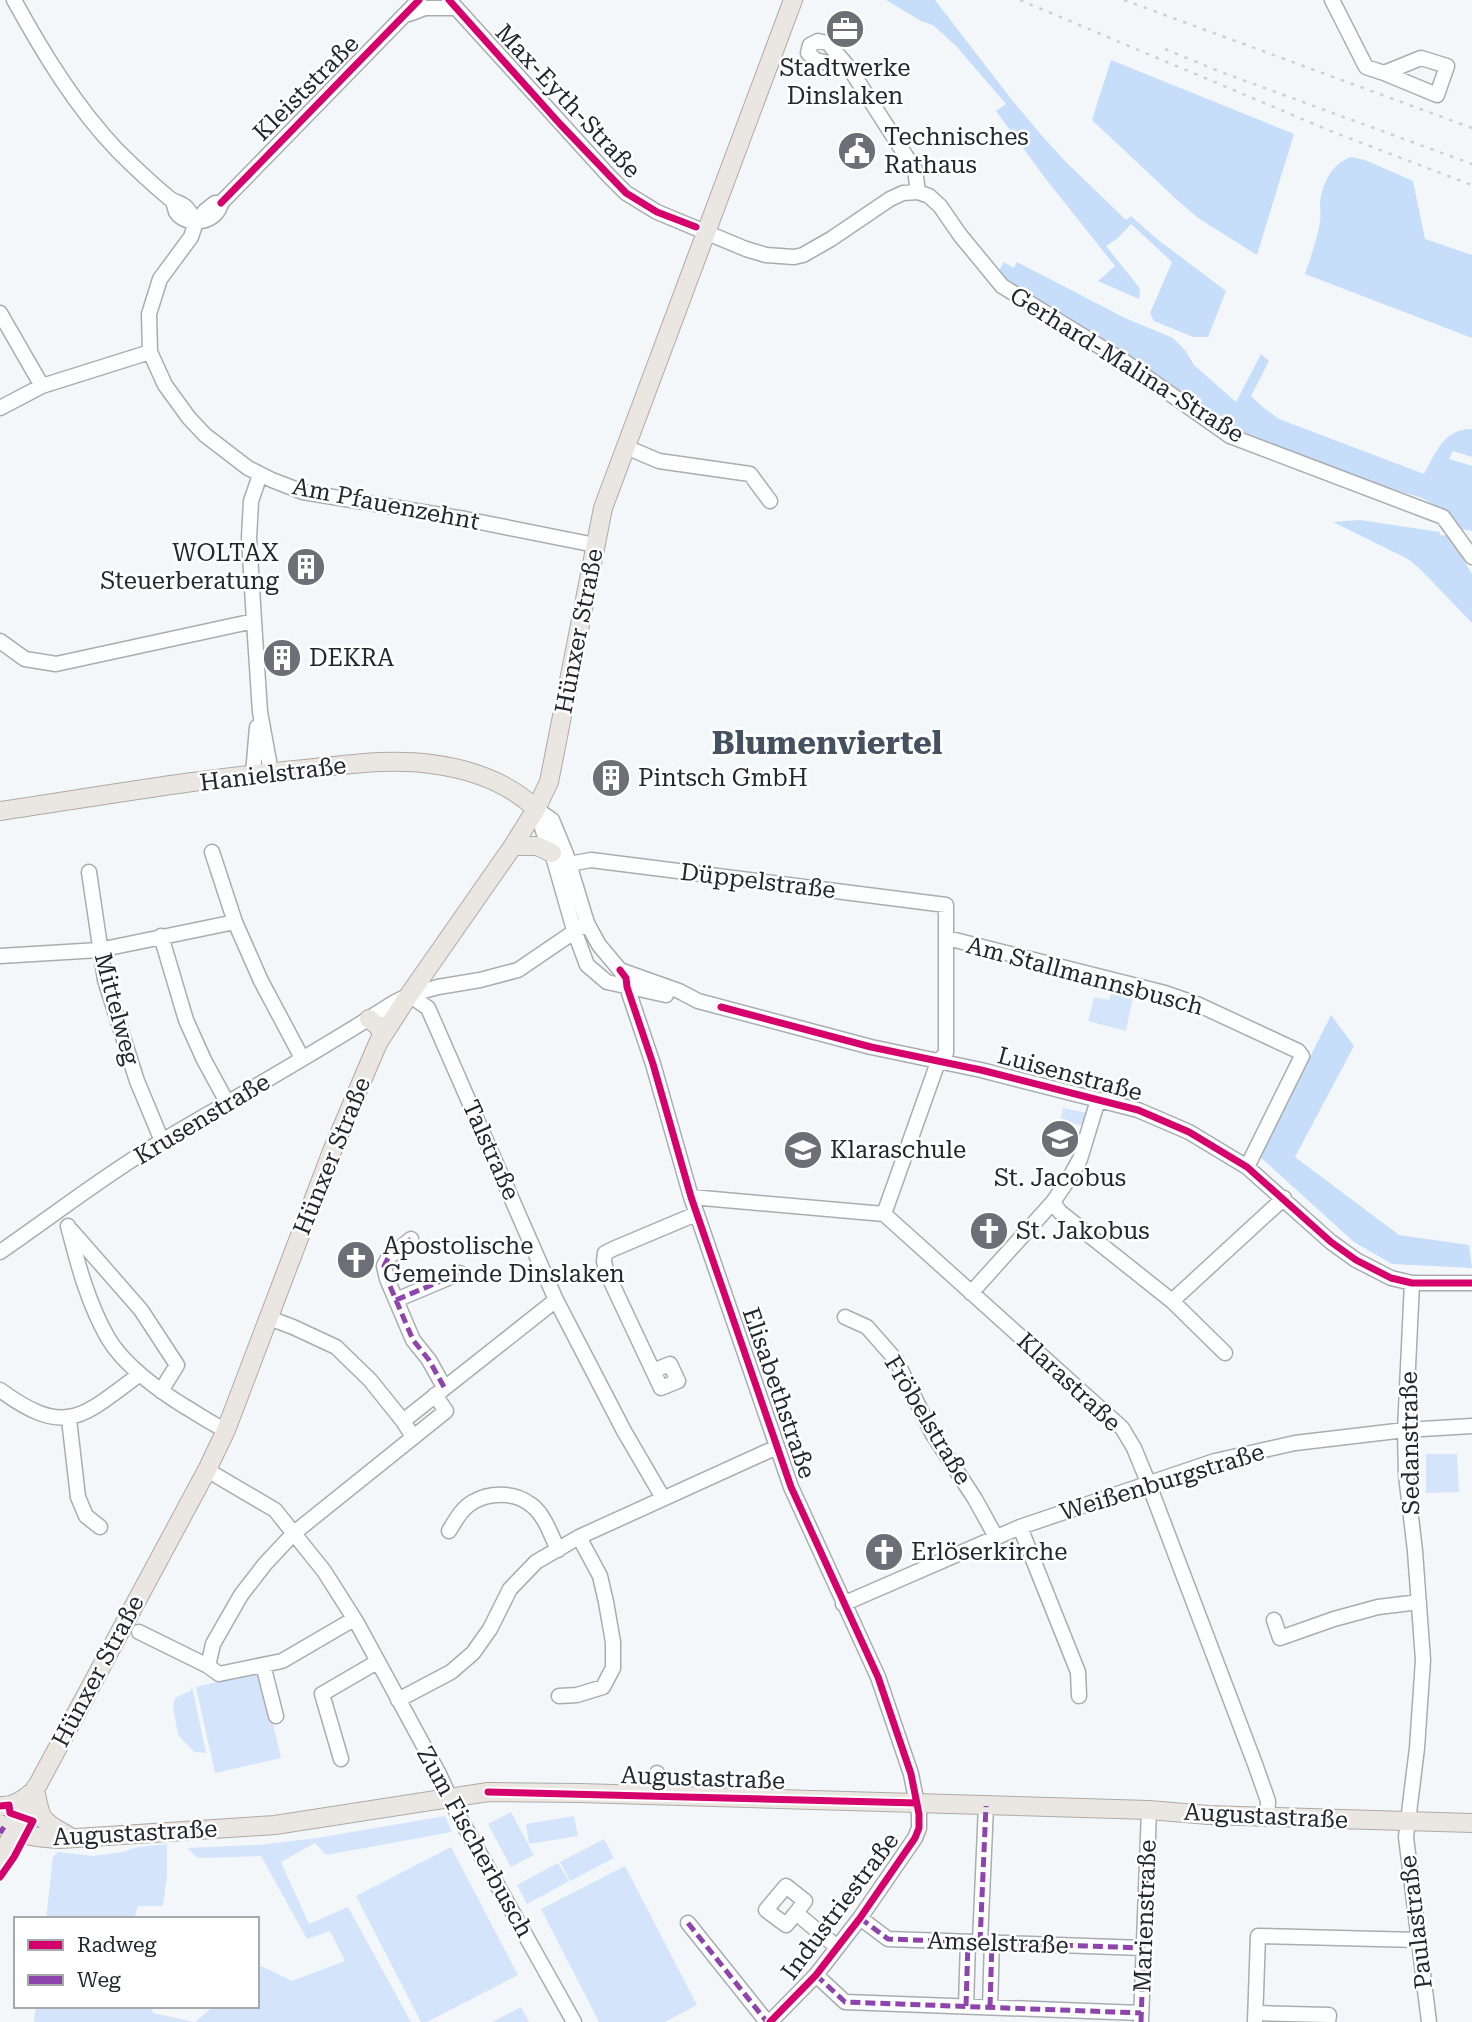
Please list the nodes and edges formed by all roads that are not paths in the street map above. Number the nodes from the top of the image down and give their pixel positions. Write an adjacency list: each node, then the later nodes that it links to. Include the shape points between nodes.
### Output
1 (14, 0): 10 (street, via 80,106 117,150 173,201 189,209)
2 (419, 0): 6 (street, Kleiststraße)
3 (793, 0): 11 (main road, Hünxer Straße)
4 (1332, 0): 8 (street, via 1366,67)
5 (452, 4): 6 (street, Max-Eyth-Straße); 11 (street, Max-Eyth-Straße, via 626,192 657,212)
6 (405, 16): 10 (street, Kleiststraße, via 210,219)
7 (850, 69): 9 (street, via 915,170)
8 (1384, 74)
9 (918, 192): 11 (street, via 890,199 831,239 794,257 766,255); 20 (street, Gerhard-Malina-Straße, via 940,206 1002,286 1125,362 1230,436 1443,517)
10 (196, 222): 13 (street, Kleiststraße, via 191,237 160,279 149,314)
11 (707, 233): 16 (main road, Hünxer Straße)
12 (0, 313): 14 (street)
13 (150, 352): 14 (street); 17 (street, Am Pfauenzehnt, via 165,386 189,418 238,462)
14 (42, 386): 15 (street)
15 (0, 408)
16 (626, 447): 18 (street, via 659,461 750,474); 19 (main road, Hünxer Straße, via 603,508)
17 (260, 475): 19 (street, Am Pfauenzehnt, via 317,495); 21 (street, via 251,501 249,538)
18 (770, 501)
19 (596, 545): 24 (main road, Hünxer Straße, via 549,782)
20 (1472, 557)
21 (254, 621): 22 (street, via 56,663 25,659); 23 (street)
22 (0, 641)
23 (262, 773): 24 (main road, Hanielstraße, via 395,761 433,764 488,779); 25 (main road, Hanielstraße)
24 (537, 809): 26 (main road, Hünxer Straße); 28 (street, Luisenstraße); 29 (street, Luisenstraße, via 552,820)
25 (0, 811)
26 (513, 846): 28 (main road, via 537,846); 40 (main road, Hünxer Straße)
27 (212, 852): 31 (street)
28 (552, 853): 32 (street, Luisenstraße)
29 (569, 864): 32 (street, Luisenstraße); 34 (street, Düppelstraße, via 591,860 947,905)
30 (89, 872): 35 (street, Mittelweg)
31 (235, 922): 33 (street); 45 (street)
32 (581, 927): 37 (street, Luisenstraße); 38 (street, via 518,970); 39 (street, Luisenstraße, via 587,965 607,982)
33 (161, 936): 35 (street); 48 (street, via 186,1020)
34 (947, 938): 46 (street, via 946,1053); 50 (street, Am Stallmannsbusch, via 1165,993 1298,1051 1301,1056)
35 (99, 950): 36 (street); 49 (street, Mittelweg, via 136,1081)
36 (0, 956)
37 (620, 970): 39 (street, Luisenstraße); 41 (street, Luisenstraße)
38 (438, 987): 40 (street); 42 (street)
39 (627, 987): 41 (street, Luisenstraße); 51 (street, Elisabethstraße)
40 (409, 995): 42 (street); 43 (street, Krusenstraße); 44 (main road, Hünxer Straße)
41 (698, 1001): 46 (street, Luisenstraße)
42 (428, 1008): 65 (street, Talstraße)
43 (369, 1019): 44 (main road); 45 (street, Krusenstraße)
44 (382, 1037): 68 (main road, Hünxer Straße, via 332,1152)
45 (302, 1058): 48 (street, Krusenstraße)
46 (938, 1062): 47 (street, Luisenstraße); 56 (street)
47 (1098, 1100): 50 (street, Luisenstraße, via 1138,1110 1189,1132); 53 (street, via 1080,1159)
48 (228, 1104): 49 (street, Krusenstraße)
49 (162, 1141): 54 (street, Krusenstraße)
50 (1247, 1167): 52 (street, Luisenstraße)
51 (691, 1197): 55 (street, Elisabethstraße); 56 (street)
52 (1284, 1198): 61 (street, Luisenstraße, via 1356,1260); 66 (street)
53 (1052, 1202): 63 (street); 66 (street)
54 (59, 1211): 57 (street); 59 (street, Krusenstraße)
55 (696, 1214): 70 (street, via 605,1254 606,1271); 81 (street, Elisabethstraße)
56 (884, 1214): 63 (street, Klarastraße)
57 (68, 1226): 71 (street, via 91,1303 109,1340); 73 (street, via 141,1310 177,1365)
58 (411, 1239): 64 (street, via 384,1266)
59 (0, 1252)
60 (460, 1273): 64 (street)
61 (1412, 1283): 62 (street, Luisenstraße); 79 (street, Sedanstraße)
62 (1472, 1283)
63 (971, 1293): 83 (street, Klarastraße, via 1122,1428)
64 (396, 1300): 74 (street, via 413,1340 429,1360)
65 (556, 1300): 74 (street); 84 (street, Talstraße)
66 (1172, 1301): 69 (street)
67 (845, 1317): 90 (street, Fröbelstraße, via 867,1327 896,1360 932,1433)
68 (270, 1318): 76 (street, via 336,1347); 78 (main road, Hünxer Straße)
69 (1225, 1353)
70 (653, 1371)
71 (140, 1374): 73 (street); 75 (street, via 89,1412)
72 (0, 1390): 75 (street, via 28,1408)
73 (161, 1391): 78 (street)
74 (440, 1391): 76 (street); 80 (street, via 446,1411)
75 (69, 1419): 85 (street, via 78,1497 86,1516)
76 (403, 1421): 80 (street)
77 (1472, 1426): 79 (street, Weißenburgstraße)
78 (226, 1430): 82 (main road, Hünxer Straße)
79 (1405, 1430): 83 (street, Weißenburgstraße, via 1270,1448); 92 (street, Sedanstraße)
80 (413, 1437): 88 (street)
81 (777, 1447): 84 (street); 93 (street, Elisabethstraße, via 790,1487)
82 (207, 1470): 88 (street, Zum Fischerbusch, via 275,1510); 106 (main road, Hünxer Straße)
83 (1149, 1482): 86 (street, Weißenburgstraße); 113 (street, Klarastraße, via 1268,1801)
84 (663, 1498): 89 (street)
85 (100, 1527)
86 (1020, 1527): 90 (street, Weißenburgstraße); 101 (street, via 1077,1672)
87 (449, 1531): 91 (street, via 472,1502 511,1495 531,1504)
88 (294, 1533): 94 (street, Zum Fischerbusch); 99 (street, via 241,1595 214,1644)
89 (579, 1537): 91 (street); 100 (street, via 600,1576 613,1642 613,1668 603,1687)
90 (996, 1537): 93 (street, Weißenburgstraße)
91 (558, 1550): 102 (street, via 536,1562 510,1589 473,1653 451,1672)
92 (1419, 1602): 95 (street, via 1367,1610 1280,1638); 114 (street, Sedanstraße, via 1421,1700)
93 (844, 1604): 109 (street, Elisabethstraße, via 887,1701)
94 (354, 1619): 97 (street, Zum Fischerbusch); 98 (street, via 282,1661)
95 (1274, 1620)
96 (139, 1632): 99 (street)
97 (377, 1662): 102 (street, Zum Fischerbusch); 104 (street, via 322,1693)
98 (263, 1665): 99 (street, via 219,1674); 103 (street)
99 (208, 1666)
100 (559, 1696)
101 (1079, 1696)
102 (398, 1700): 108 (street, Zum Fischerbusch)
103 (276, 1716)
104 (341, 1759)
105 (657, 1773): 107 (street)
106 (35, 1788): 110 (main road, via 25,1799); 116 (main road, Hünxer Straße); 117 (main road, via 44,1820)
107 (656, 1796): 108 (main road, Augustastraße, via 488,1792); 109 (main road, Augustastraße)
108 (449, 1797): 117 (main road, Augustastraße, via 275,1825); 131 (street, Zum Fischerbusch)
109 (917, 1803): 111 (main road, Augustastraße); 120 (street, Industriestraße, via 915,1838)
110 (0, 1806)
111 (986, 1806): 112 (main road, Augustastraße); 123 (street)
112 (1149, 1810): 113 (main road, Augustastraße); 125 (street, Marienstraße)
113 (1267, 1817): 114 (main road, Augustastraße)
114 (1407, 1822): 115 (main road, Augustastraße); 122 (street, Paulastraße)
115 (1472, 1824)
116 (7, 1828): 117 (main road, Augustastraße, via 45,1838); 118 (main road, Hünxer Straße)
117 (72, 1838)
118 (0, 1860)
119 (796, 1913): 124 (street)
120 (860, 1918): 123 (street, Amselstraße, via 888,1939); 124 (street, Industriestraße)
121 (688, 1923): 132 (street)
122 (1418, 1940): 129 (street, via 1258,1936); 134 (street, Paulastraße)
123 (980, 1942): 125 (street, Amselstraße); 127 (street); 128 (street)
124 (837, 1947): 126 (street, Industriestraße)
125 (1143, 1948): 130 (street, Marienstraße)
126 (816, 1975): 127 (street, via 845,2002); 132 (street, Industriestraße)
127 (966, 2006): 128 (street)
128 (990, 2007): 130 (street)
129 (1256, 2017): 133 (street, via 1329,2015)
130 (1141, 2018)
131 (574, 2022)
132 (768, 2022)
133 (1328, 2022)
134 (1429, 2022)

